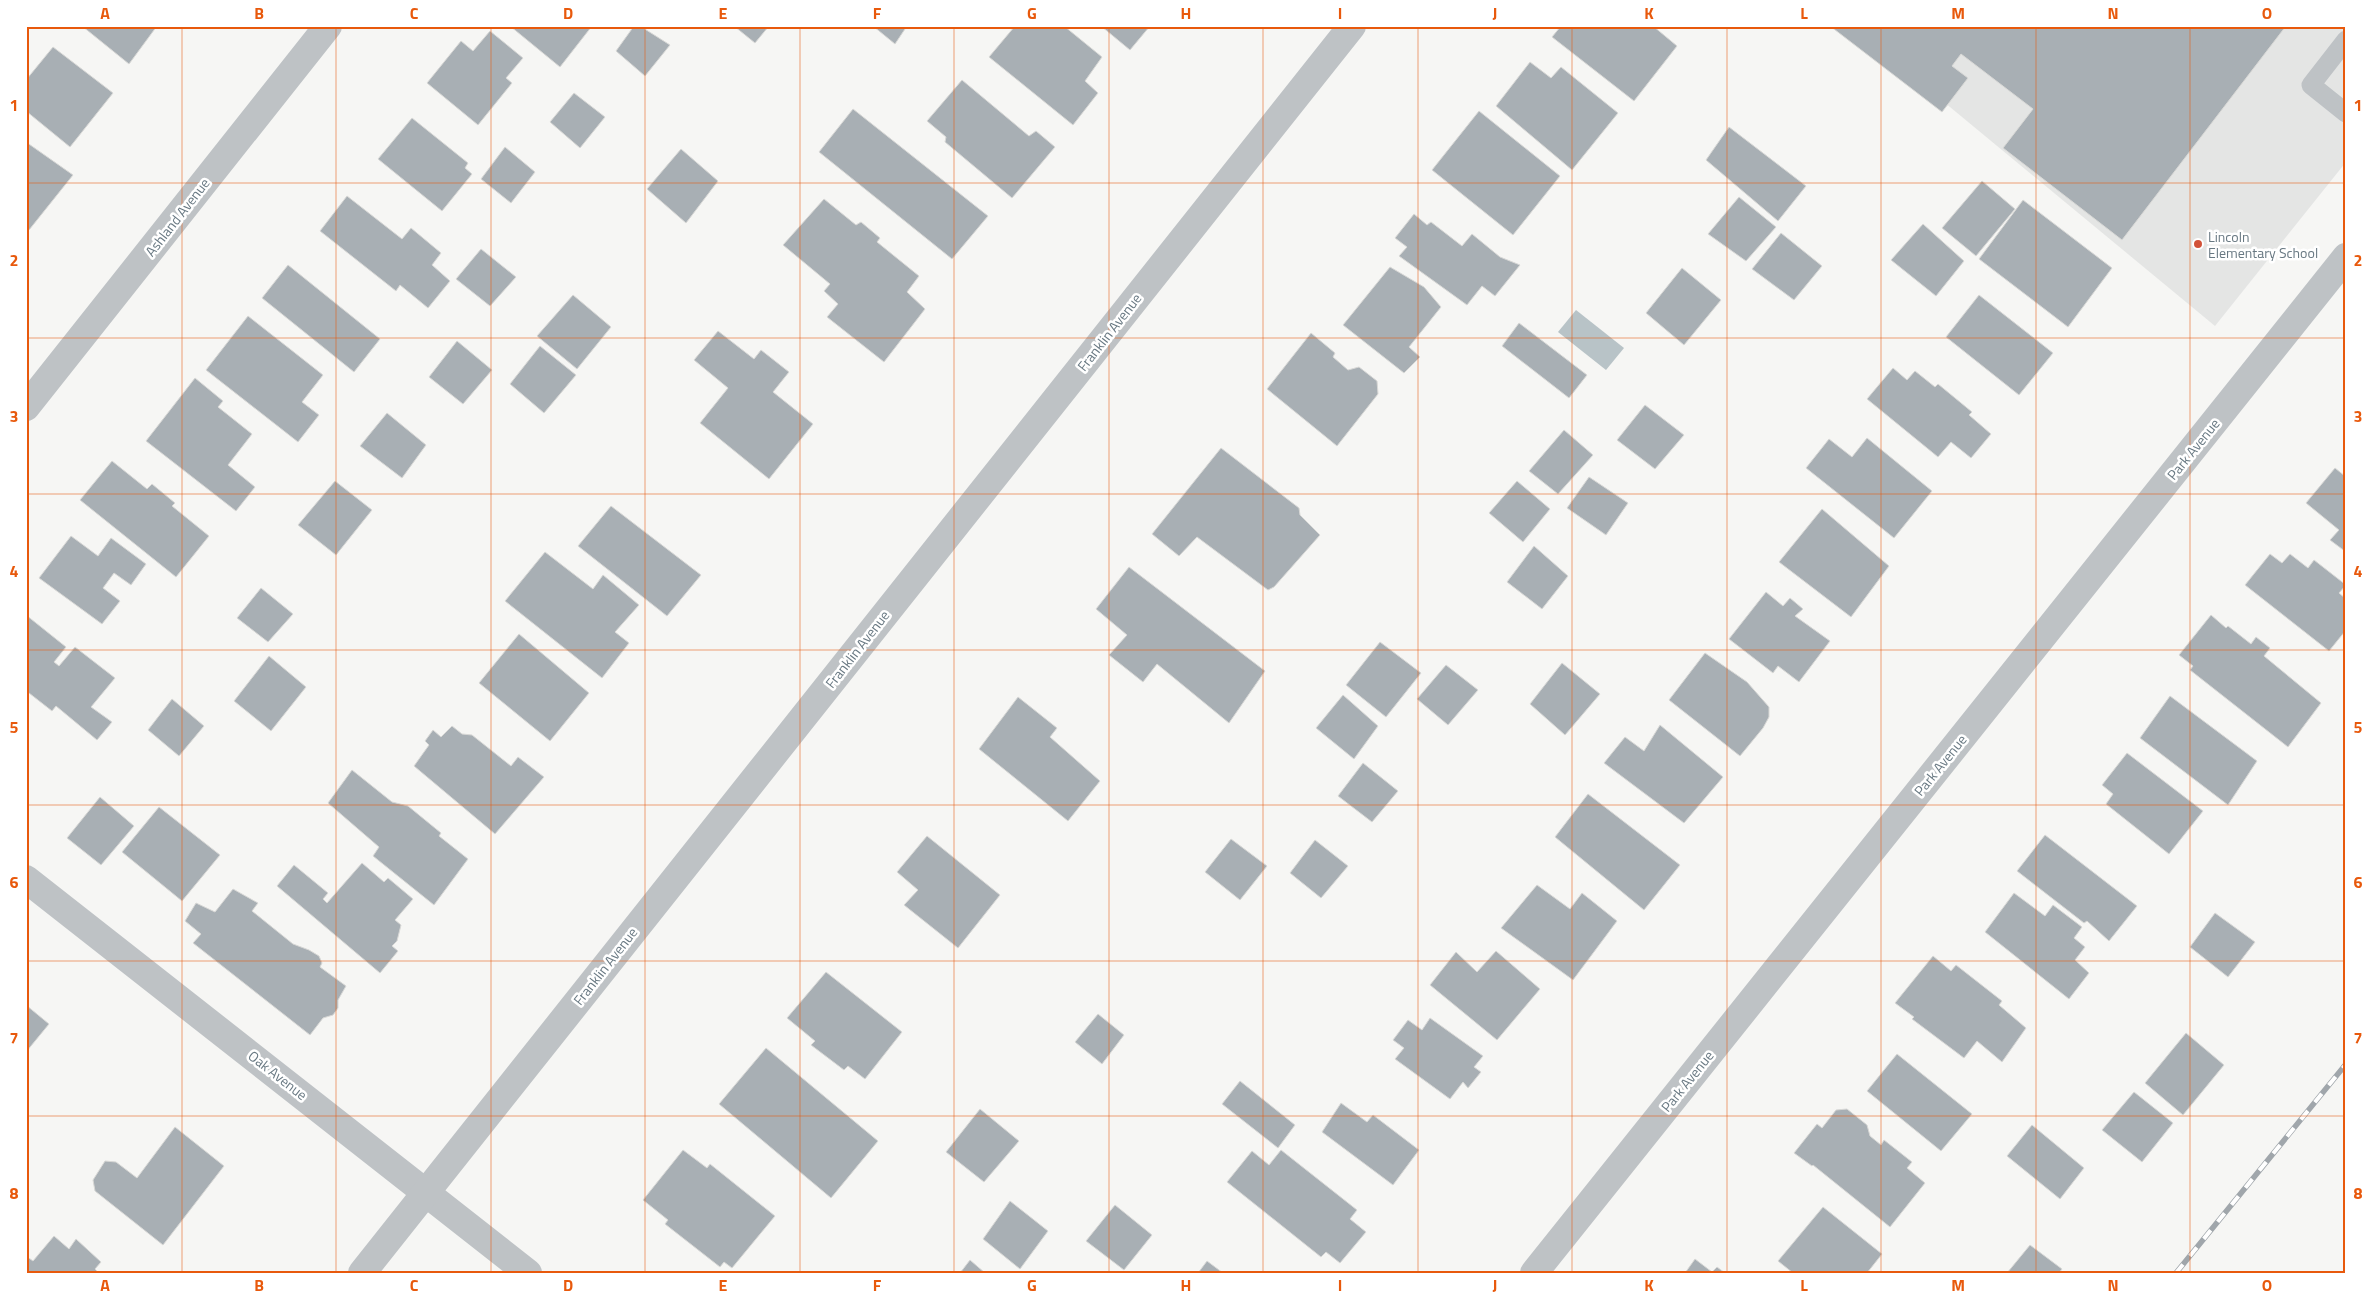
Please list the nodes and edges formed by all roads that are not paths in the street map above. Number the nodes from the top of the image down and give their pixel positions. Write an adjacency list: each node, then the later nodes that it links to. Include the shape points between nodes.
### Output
1 (328, 26): 6 (street, Ashland Avenue)
2 (1352, 26): 8 (street, Franklin Avenue)
3 (2346, 40): 4 (lane, via 2311,85)
4 (2346, 114)
5 (2346, 257): 11 (street, Park Avenue)
6 (26, 407)
7 (26, 879): 8 (street, Oak Avenue)
8 (426, 1191): 9 (street, Franklin Avenue); 10 (street, Oak Avenue)
9 (362, 1273)
10 (528, 1273)
11 (1534, 1273)

